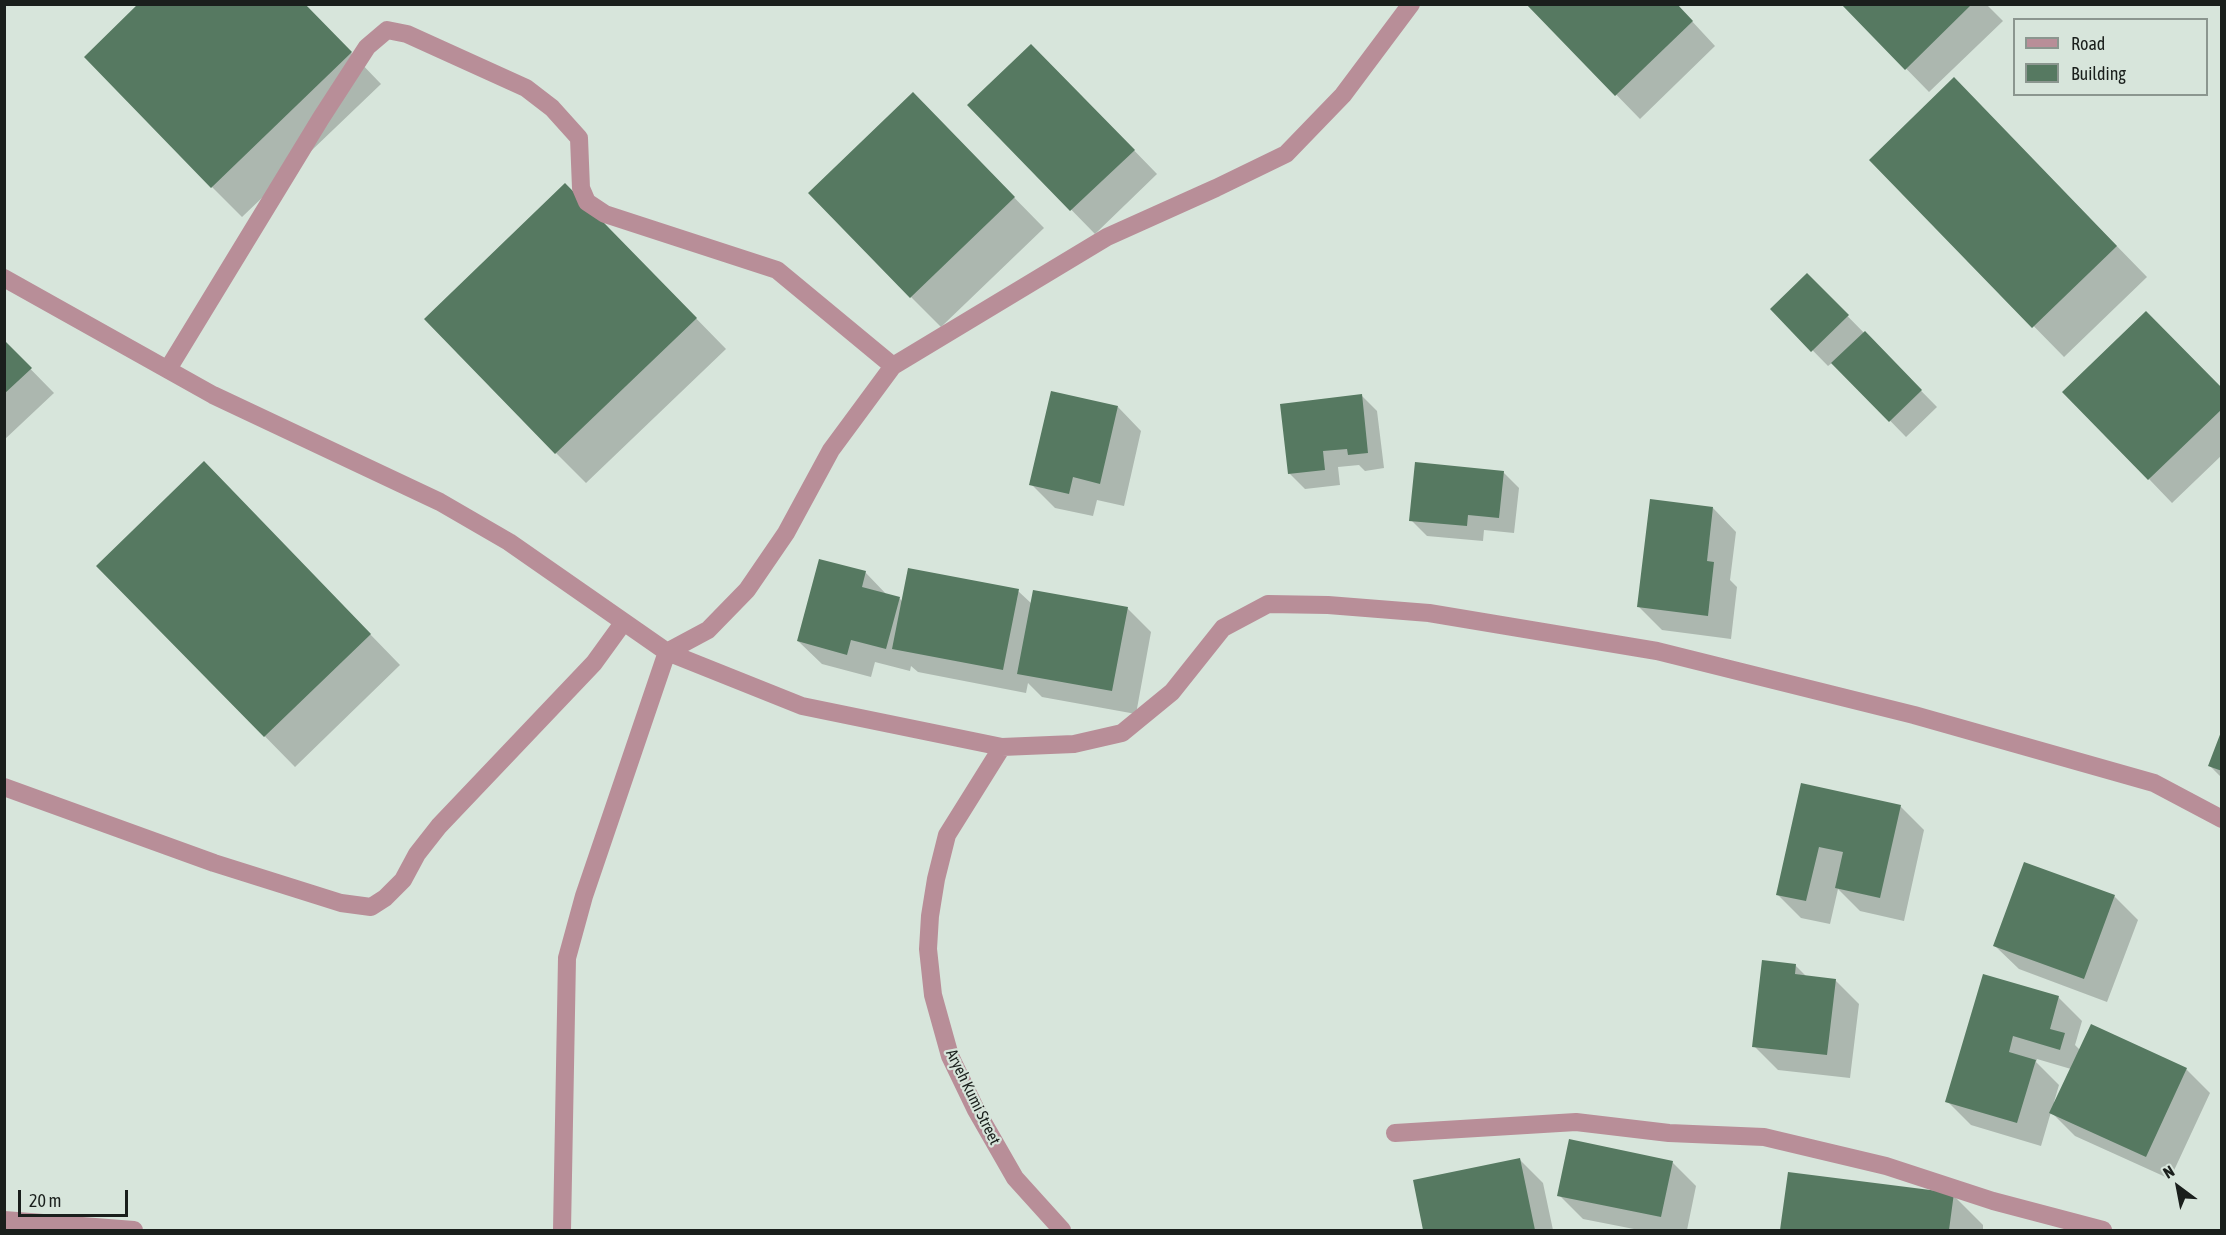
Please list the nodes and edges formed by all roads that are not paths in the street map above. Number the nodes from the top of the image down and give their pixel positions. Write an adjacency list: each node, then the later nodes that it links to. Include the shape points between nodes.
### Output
1 (1411, 4): 3 (street, via 1343,95 1286,154 1107,237)
2 (4, 278): 4 (street)
3 (894, 366): 4 (street, via 777,270 605,214 594,207 581,188 579,138 552,108 526,88 407,34 387,30 367,47 321,118); 6 (street, via 831,450 786,533 747,590 708,630)
4 (168, 369): 5 (street, via 213,395 440,502 509,542)
5 (623, 623): 6 (street); 8 (street, via 594,663 439,826 403,880 371,907 341,903 214,863)
6 (667, 652): 7 (street, via 802,706); 13 (street, via 584,896 567,958)
7 (1002, 747): 9 (street, via 1074,744 1122,734 1172,692 1223,628 1268,604 1328,605 1429,613 1657,651 1914,715 2154,783); 14 (street, Aryeh Kumi Street, via 947,835 930,916 928,949 933,995 950,1056 976,1110 1015,1178)
8 (4, 787)
9 (2222, 819)
10 (1395, 1132): 15 (street, via 1576,1122 1669,1133 1764,1137 1886,1166)
11 (4, 1220): 12 (street)
12 (134, 1230)
13 (562, 1230)
14 (1062, 1230)
15 (2103, 1230)

